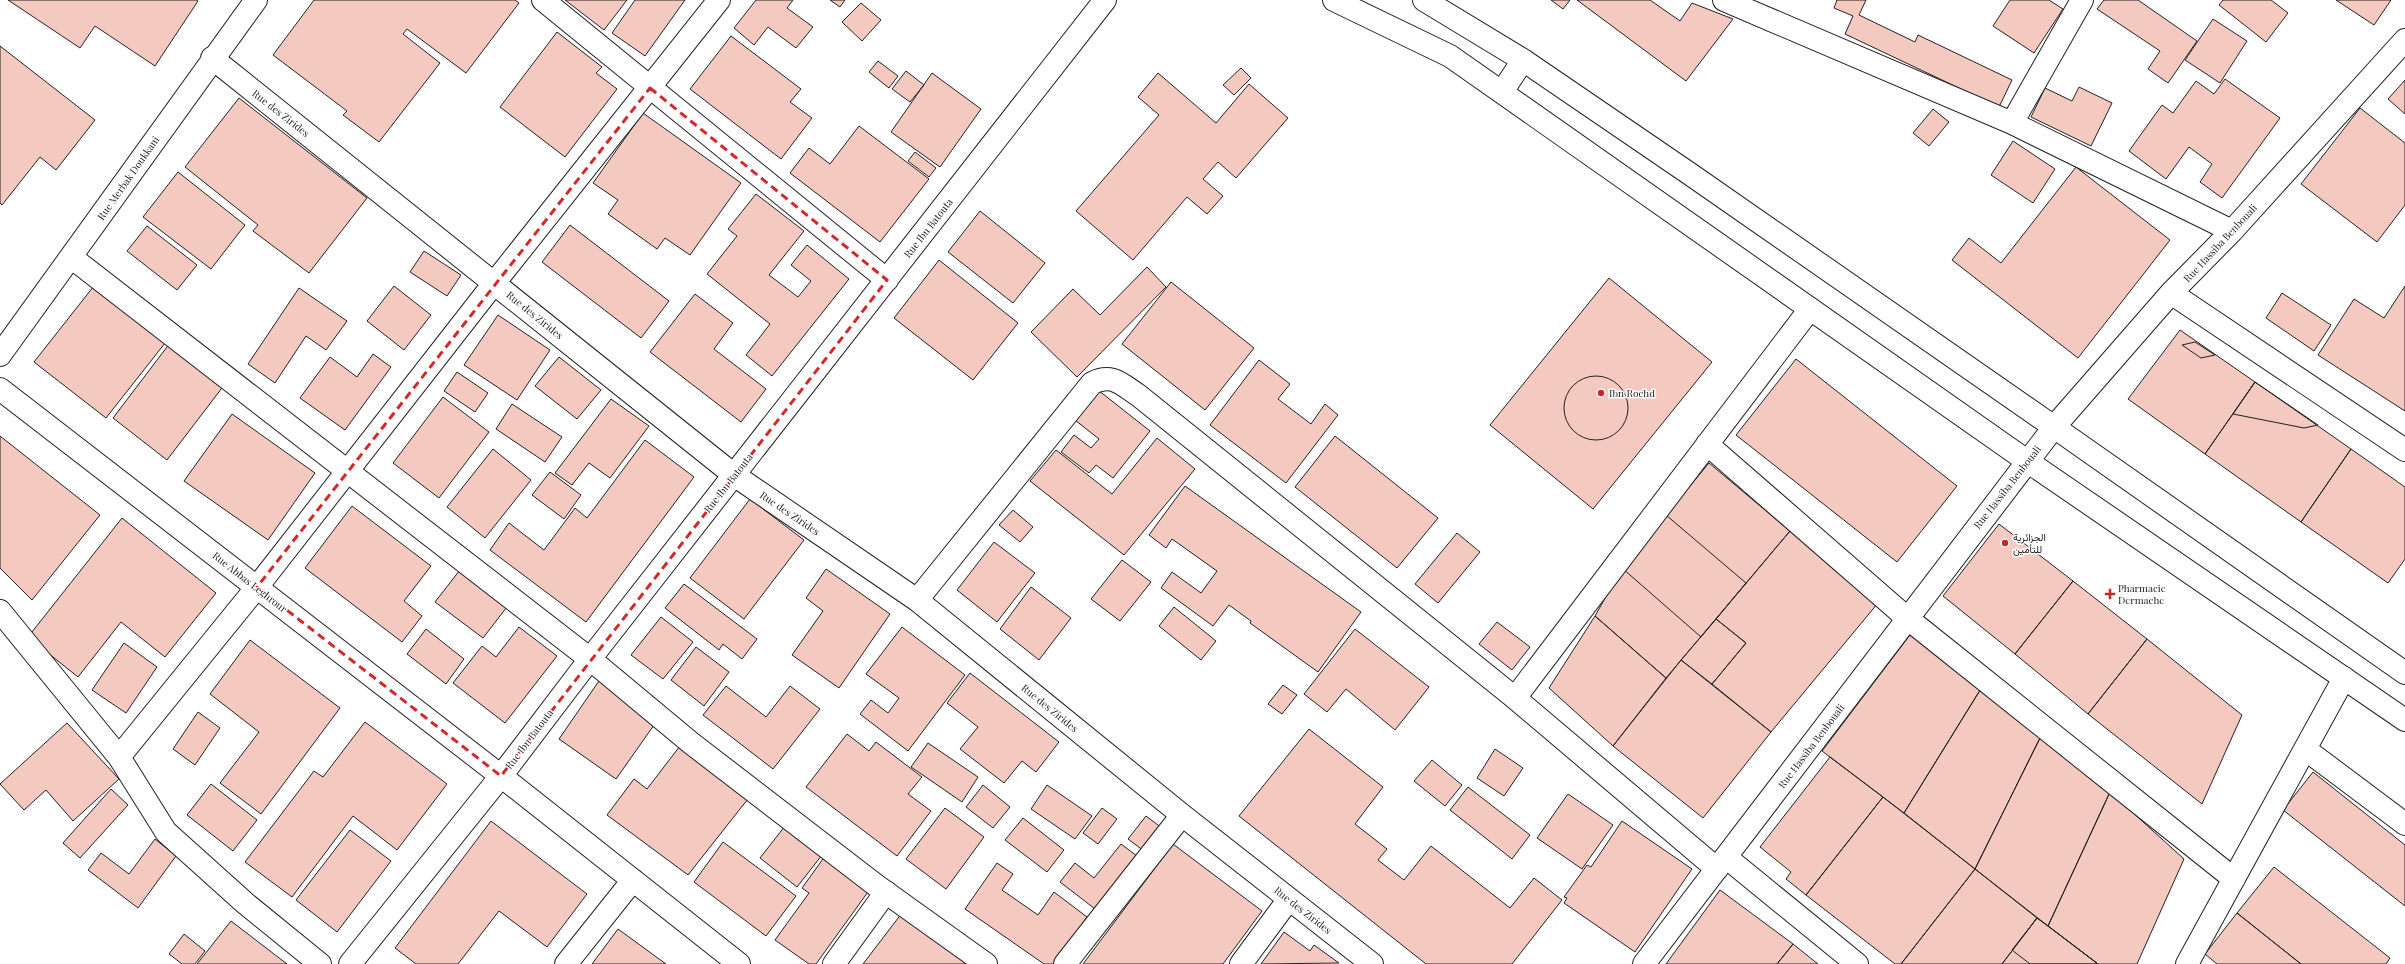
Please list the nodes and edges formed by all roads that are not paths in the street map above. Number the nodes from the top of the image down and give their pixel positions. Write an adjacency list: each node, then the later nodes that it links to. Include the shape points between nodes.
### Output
1 (256, 0): 10 (street, Rue Merbak Doukkani)
2 (543, 0): 12 (street)
3 (719, 0): 12 (street)
4 (1105, 0): 17 (street, Rue Ibn Batouta)
5 (1334, 0): 13 (street, via 1450,56)
6 (1424, 0): 11 (street)
7 (1724, 0): 14 (street)
8 (2081, 0): 14 (street)
9 (2405, 40): 15 (street, Rue Hassiba Benbouali)
10 (212, 58): 16 (street, Rue Merbak Doukkani); 18 (street, Rue des Zirides)
11 (1523, 60): 13 (street); 23 (street)
12 (650, 88): 17 (street); 18 (street)
13 (1502, 92): 20 (street)
14 (2012, 124): 15 (street)
15 (2232, 231): 19 (street, Rue Hassiba Benbouali)
16 (72, 257): 21 (street, Rue Merbak Doukkani); 27 (street)
17 (887, 280): 28 (street, Rue Ibn Batouta)
18 (495, 282): 27 (street); 28 (street, Rue des Zirides)
19 (2171, 293): 23 (street, Rue Hassiba Benbouali); 25 (street)
20 (1810, 309): 24 (street); 26 (street)
21 (0, 355)
22 (0, 389): 29 (street, Rue Abbas Leghrour)
23 (2054, 427): 26 (street, Rue Hassiba Benbouali); 34 (street)
24 (1707, 444): 32 (street); 36 (street)
25 (2405, 450)
26 (2027, 461): 32 (street, Rue Hassiba Benbouali); 35 (street)
27 (348, 471): 29 (street); 33 (street)
28 (734, 475): 30 (street, Rue des Zirides); 33 (street, Rue Ibn Batouta)
29 (257, 587): 39 (street); 40 (street, Rue Abbas Leghrour)
30 (917, 600): 36 (street, via 1092,383 1102,378 1113,379 1138,395); 41 (street, Rue des Zirides)
31 (0, 611): 39 (street)
32 (1907, 618): 43 (street, Rue Hassiba Benbouali); 44 (street)
33 (590, 659): 40 (street, Rue Ibn Batouta); 46 (street, via 691,743)
34 (2405, 673)
35 (2344, 678): 37 (street); 38 (street)
36 (1515, 698): 43 (street)
37 (2405, 720)
38 (2305, 749): 42 (street); 44 (street)
39 (119, 757): 48 (street, via 166,832 245,903)
40 (501, 776): 45 (street, Rue Abbas Leghrour); 49 (street, Rue Ibn Batouta)
41 (1182, 815): 47 (street, Rue des Zirides); 54 (street)
42 (2405, 824)
43 (1722, 864): 57 (street, Rue Hassiba Benbouali); 58 (street)
44 (2234, 879): 59 (street)
45 (633, 880): 50 (street); 51 (street, Rue Abbas Leghrour)
46 (886, 892): 52 (street); 53 (street)
47 (1289, 899): 55 (street); 56 (street, Rue des Zirides)
48 (320, 964)
49 (350, 964)
50 (566, 964)
51 (739, 964)
52 (834, 964)
53 (986, 964)
54 (1065, 964)
55 (1241, 964)
56 (1372, 964)
57 (1644, 964)
58 (1857, 964)
59 (2187, 964)

